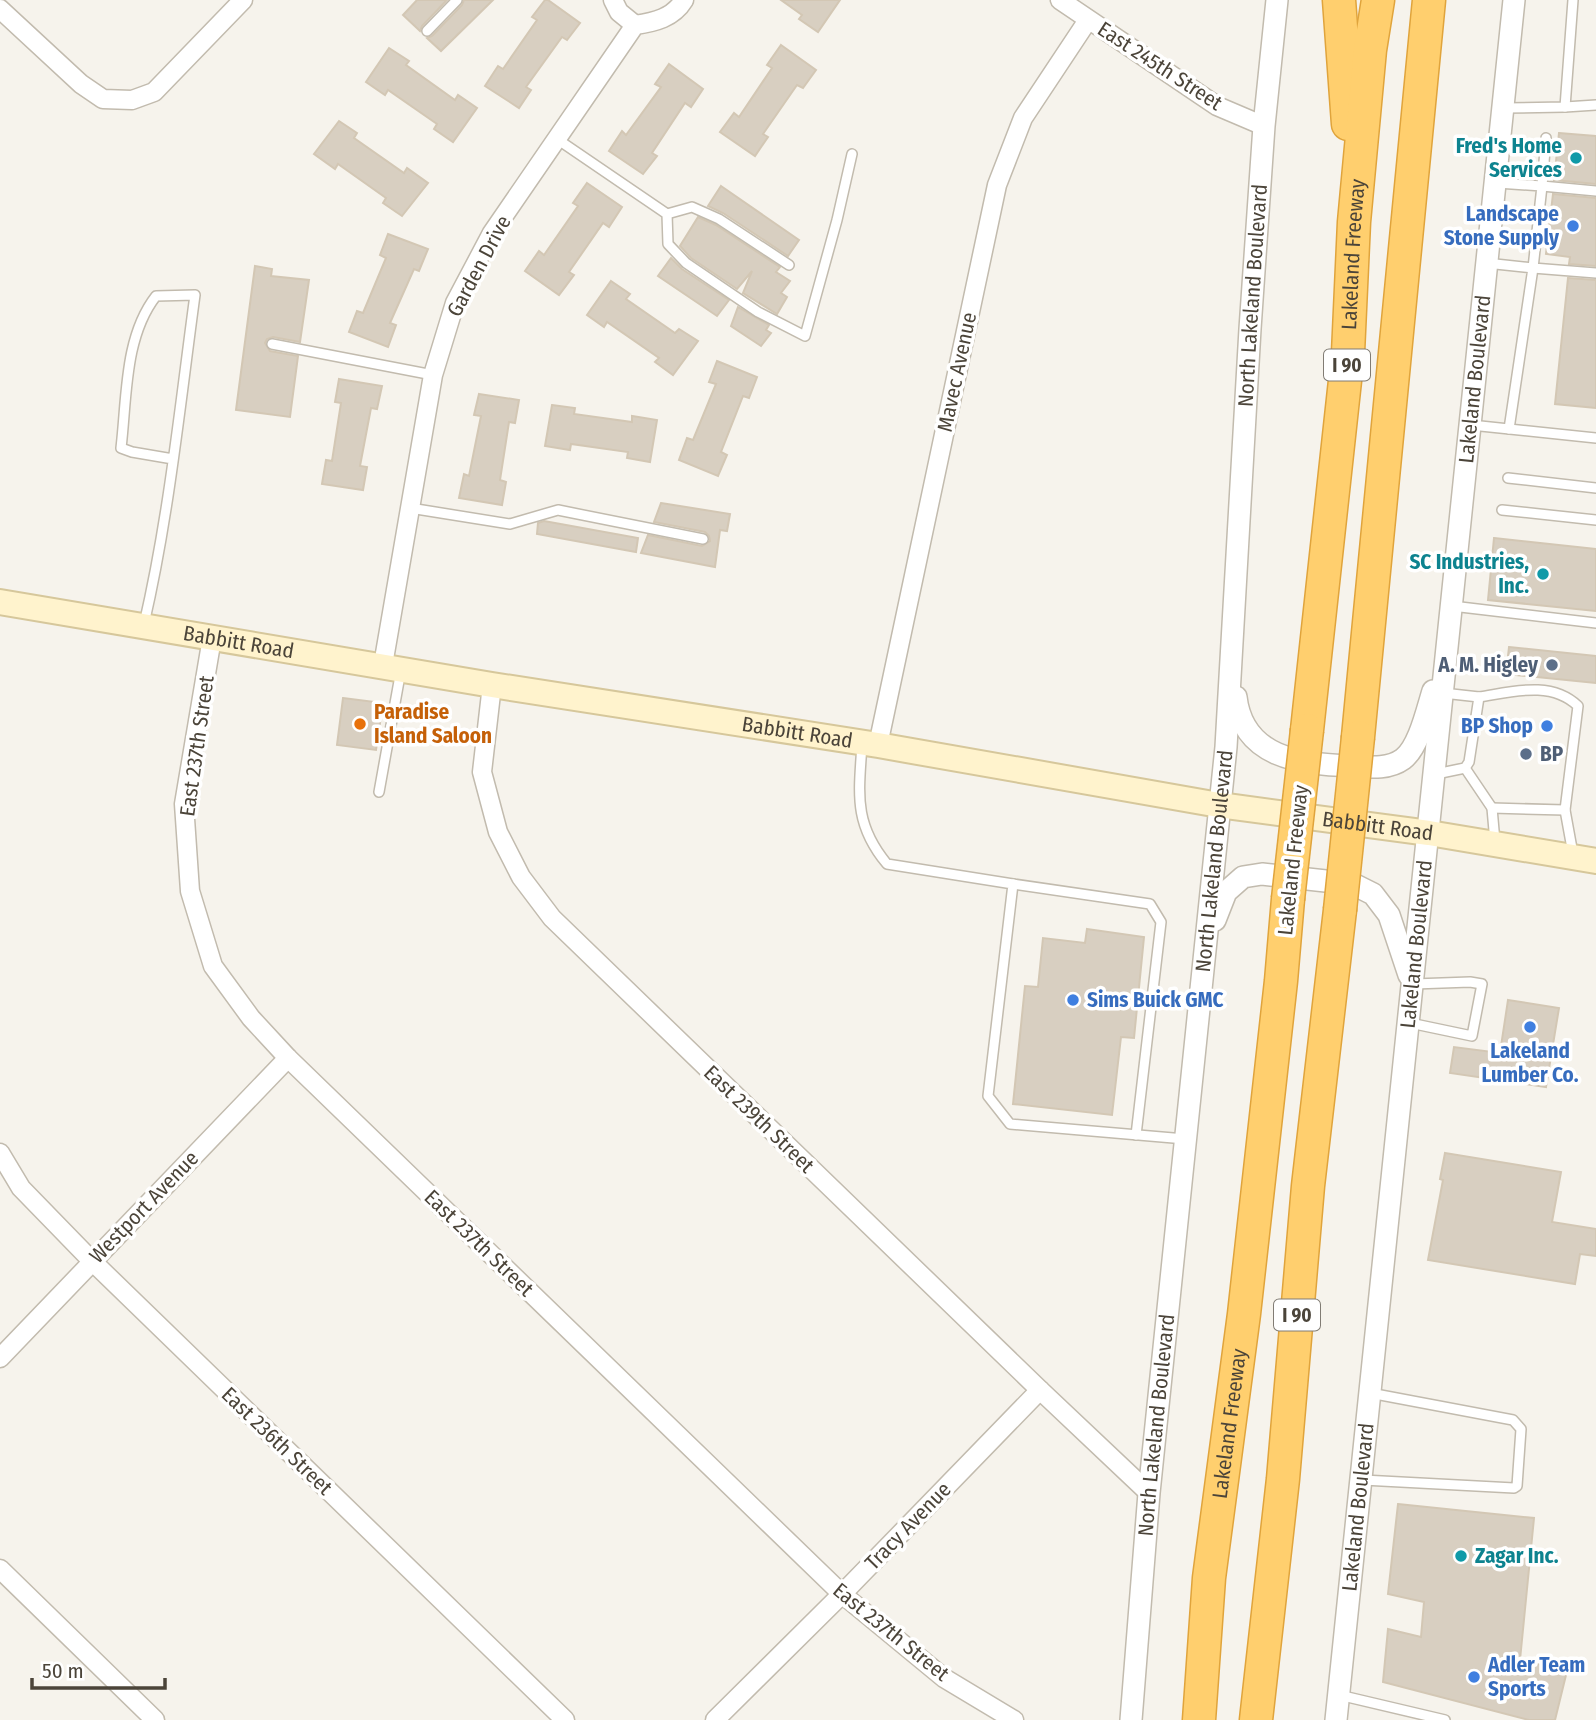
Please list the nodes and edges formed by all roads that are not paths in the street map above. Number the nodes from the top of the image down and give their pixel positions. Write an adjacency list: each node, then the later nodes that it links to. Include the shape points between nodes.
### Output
1 (243, 0): 13 (street, via 154,92 132,100 103,99 63,69)
2 (457, 0): 16 (lane)
3 (613, 0): 15 (street)
4 (684, 0): 15 (street, via 659,21)
5 (1060, 0): 14 (street, East 245th Street)
6 (1277, 0): 20 (street, North Lakeland Boulevard)
7 (1339, 0): 29 (highway)
8 (1378, 0): 29 (highway, Lakeland Freeway / I 90)
9 (1429, 0): 24 (highway, I 90)
10 (1440, 0): 24 (highway)
11 (1514, 0): 19 (street, Lakeland Boulevard)
12 (1573, 0): 18 (lane)
13 (0, 9)
14 (1088, 20): 20 (street, East 245th Street, via 1217,106); 57 (street, Mavec Avenue, via 1023,118 997,185)
15 (635, 25): 22 (street, Garden Drive)
16 (427, 31)
17 (1596, 105): 18 (lane)
18 (1565, 107): 19 (lane)
19 (1502, 108): 25 (street, Lakeland Boulevard)
20 (1264, 125): 52 (street, North Lakeland Boulevard)
21 (1546, 138): 26 (lane)
22 (557, 139): 28 (lane); 35 (street, Garden Drive, via 492,233 455,303)
23 (852, 154): 28 (lane, via 805,336 758,312 686,263 668,244)
24 (1414, 157): 92 (highway, I 90, bridge)
25 (1494, 183): 26 (lane); 30 (street, Lakeland Boulevard)
26 (1542, 186): 27 (lane); 32 (lane)
27 (1596, 191)
28 (667, 214): 31 (lane, via 692,206)
29 (1354, 222): 82 (highway, Lakeland Freeway / I 90, bridge, via 1348,352 1280,995)
30 (1486, 262): 32 (lane); 36 (street, Lakeland Boulevard)
31 (789, 265)
32 (1533, 268): 33 (lane); 37 (lane)
33 (1596, 273)
34 (272, 344): 35 (lane)
35 (433, 375): 42 (street, Garden Drive)
36 (1469, 425): 37 (lane); 47 (street, Lakeland Boulevard)
37 (1508, 429): 38 (lane)
38 (1596, 438)
39 (173, 459): 39 (lane, via 181,404 195,295 156,296 144,311 132,347 121,448); 49 (lane, via 160,552)
40 (1508, 478): 41 (lane)
41 (1596, 488)
42 (410, 508): 45 (lane, via 510,524 558,510); 53 (street, Garden Drive)
43 (1502, 510): 44 (lane)
44 (1596, 520)
45 (703, 539)
46 (0, 602): 49 (main road, Babbitt Road)
47 (1450, 606): 48 (lane); 51 (street, Lakeland Boulevard)
48 (1596, 624)
49 (143, 626): 50 (main road, Babbitt Road)
50 (212, 638): 53 (main road, Babbitt Road); 71 (street, East 237th Street, via 184,804 190,891 214,965 251,1018)
51 (1445, 654): 52 (street, via 1412,749 1403,760 1383,767 1315,764 1288,759 1263,745 1249,735 1237,713); 55 (street, Lakeland Boulevard)
52 (1231, 660): 61 (street, North Lakeland Boulevard)
53 (392, 667): 54 (main road, Babbitt Road); 60 (lane)
54 (492, 685): 57 (main road, Babbitt Road); 77 (street, East 239th Street, via 482,772 498,832 521,877 551,918)
55 (1442, 693): 56 (lane); 59 (street, Lakeland Boulevard)
56 (1479, 696): 58 (lane); 63 (lane, via 1538,688 1569,698 1578,706)
57 (870, 744): 61 (main road, Babbitt Road); 67 (lane, via 859,807 872,846 887,864)
58 (1465, 768): 59 (lane); 62 (lane)
59 (1434, 774): 64 (street, Lakeland Boulevard)
60 (379, 792)
61 (1219, 805): 64 (main road, Babbitt Road); 68 (street, North Lakeland Boulevard)
62 (1492, 808): 63 (lane); 65 (lane)
63 (1565, 810): 66 (lane)
64 (1429, 833): 65 (main road, Babbitt Road); 69 (street, Lakeland Boulevard)
65 (1495, 844): 66 (main road, Babbitt Road)
66 (1585, 859)
67 (1013, 884): 72 (lane, via 1150,904 1161,922); 72 (lane, via 988,1096 1010,1124)
68 (1204, 948): 69 (street, via 1226,892 1243,877 1262,874 1353,884 1373,894 1389,915); 73 (street, North Lakeland Boulevard)
69 (1412, 984): 70 (street, Lakeland Boulevard); 70 (lane, via 1482,984 1472,1036)
70 (1408, 1022): 78 (street, Lakeland Boulevard)
71 (288, 1058): 75 (street, Westport Avenue); 83 (street, East 237th Street)
72 (1136, 1135): 73 (lane)
73 (1185, 1139): 80 (street, North Lakeland Boulevard)
74 (0, 1153): 75 (street, East 236th Street, via 21,1188)
75 (92, 1261): 76 (street, Westport Avenue); 86 (street, East 236th Street)
76 (0, 1357)
77 (1040, 1390): 80 (street, East 239th Street); 83 (street, Tracy Avenue)
78 (1370, 1393): 79 (street, Lakeland Boulevard); 79 (lane, via 1518,1423 1517,1486)
79 (1361, 1480): 84 (street, Lakeland Boulevard)
80 (1149, 1493): 89 (street, North Lakeland Boulevard)
81 (0, 1569): 85 (street)
82 (1209, 1578): 90 (highway); 91 (highway, Lakeland Freeway / I 90)
83 (842, 1594): 87 (street, Tracy Avenue); 88 (street, East 237th Street, via 944,1678)
84 (1339, 1695): 93 (street, Lakeland Boulevard); 94 (lane)
85 (155, 1720)
86 (565, 1720)
87 (715, 1720)
88 (1014, 1720)
89 (1131, 1720)
90 (1184, 1720)
91 (1199, 1720)
92 (1256, 1720)
93 (1336, 1720)
94 (1445, 1720)

